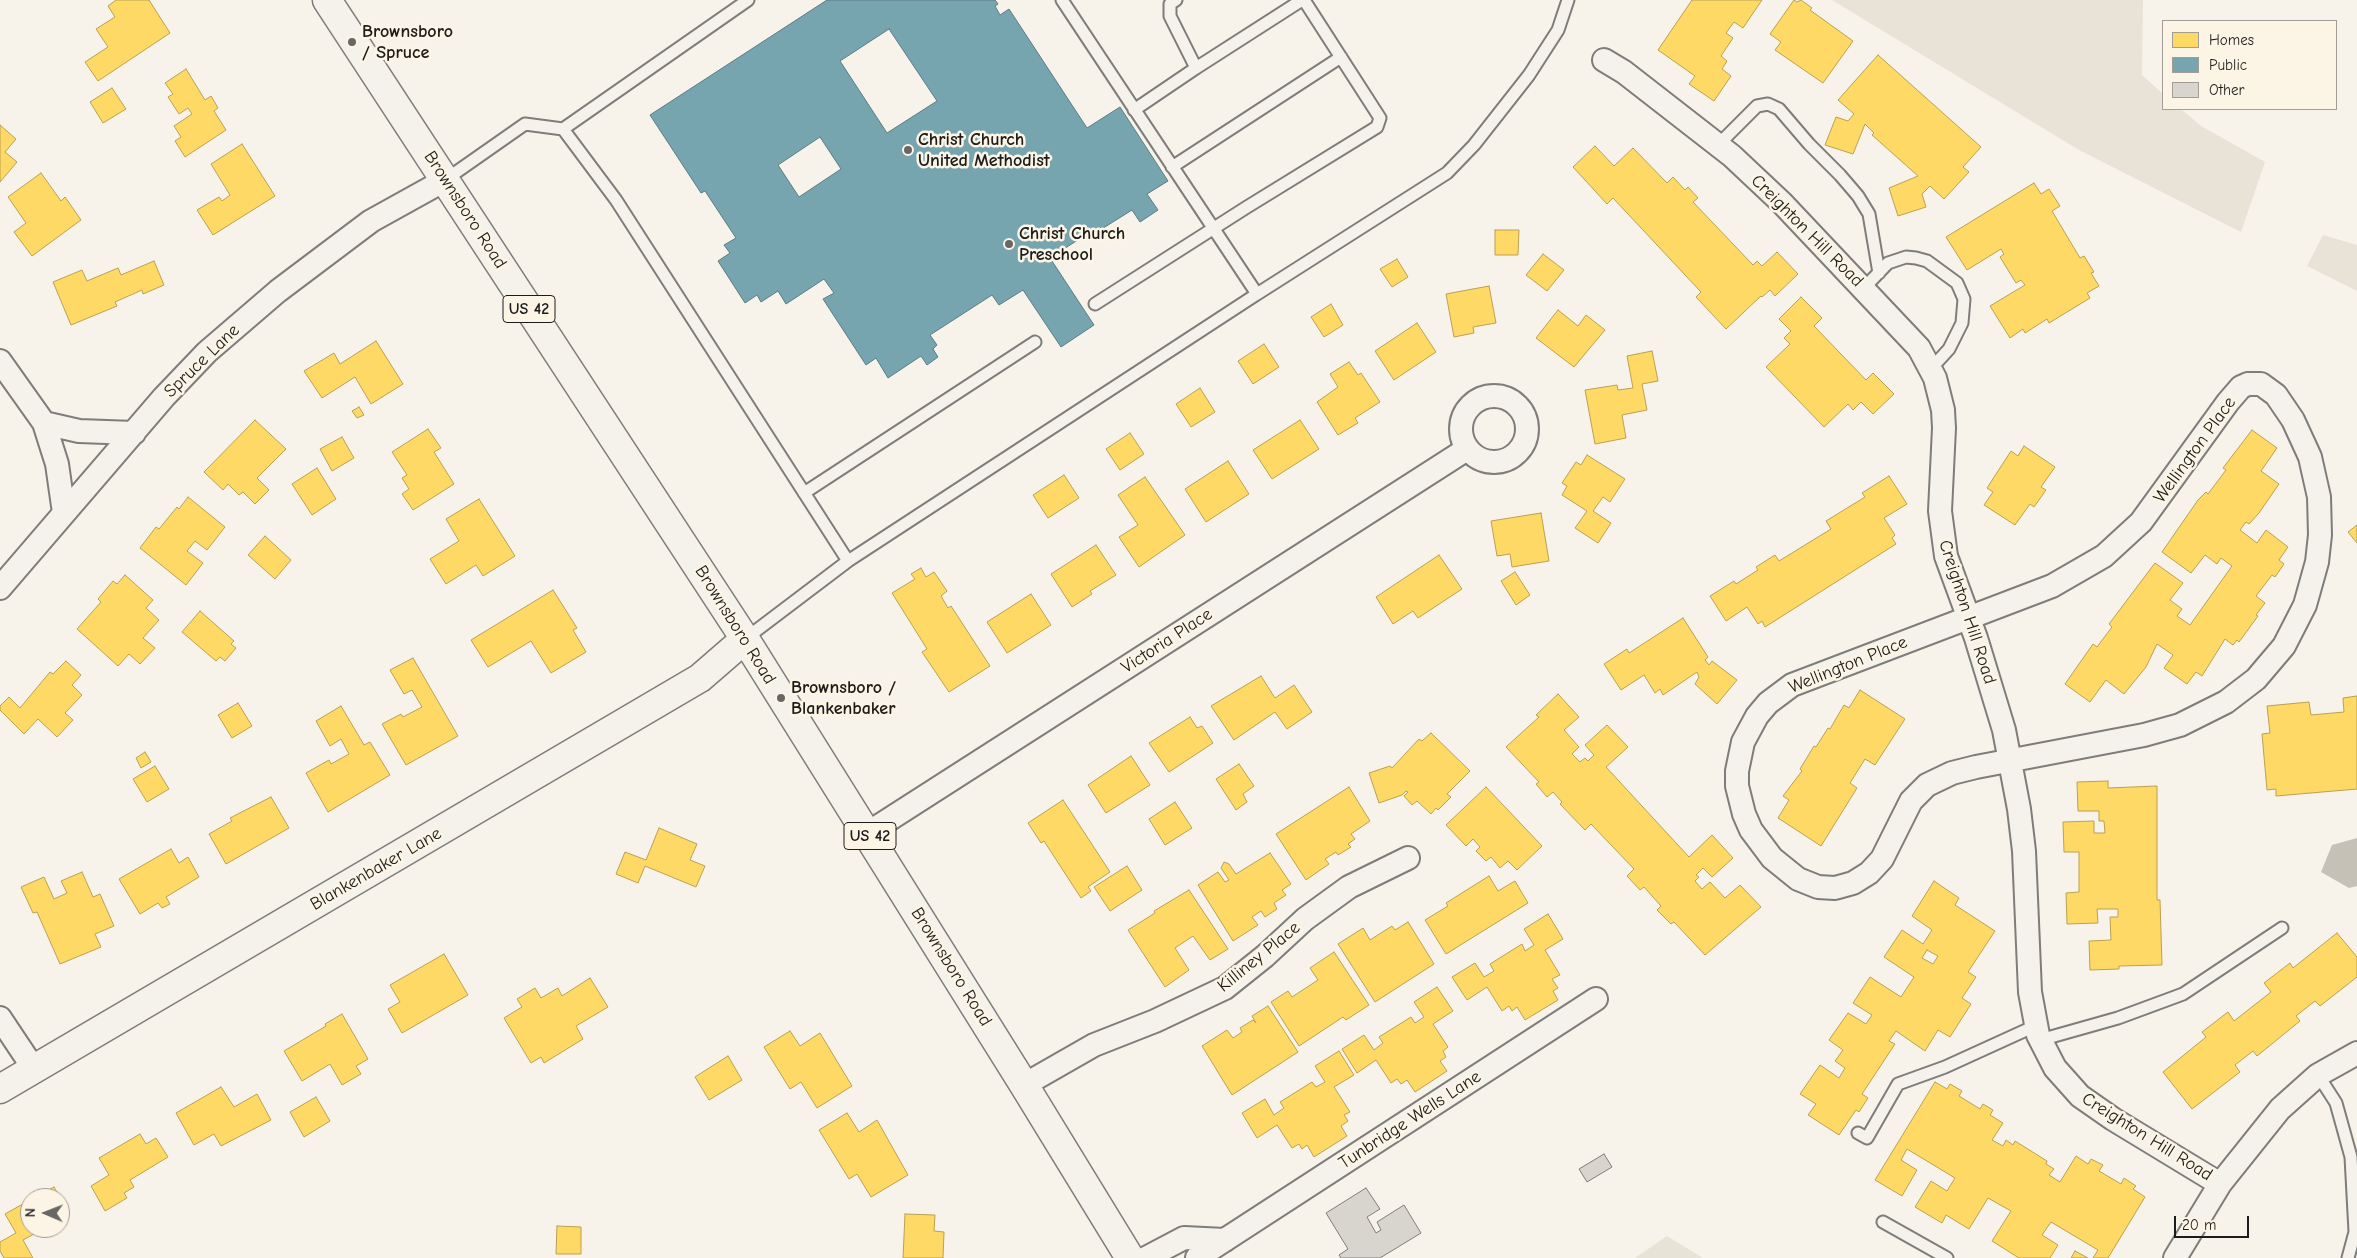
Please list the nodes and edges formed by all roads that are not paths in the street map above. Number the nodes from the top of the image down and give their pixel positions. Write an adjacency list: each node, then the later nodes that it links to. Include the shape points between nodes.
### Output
1 (327, 0): 14 (main road, Brownsboro Road / US 42)
2 (748, 0): 11 (lane)
3 (1062, 0): 10 (lane)
4 (1176, 0): 9 (lane, via 1170,4 1170,16)
5 (1303, 0): 7 (lane); 9 (lane)
6 (1568, 0): 17 (lane, via 1558,30 1529,75 1474,145 1447,173)
7 (1341, 57): 13 (lane); 15 (lane, via 1380,118 1377,127)
8 (1604, 60): 12 (street, Creighton Hill Road)
9 (1196, 68): 10 (lane)
10 (1134, 110): 13 (lane)
11 (562, 128): 14 (lane, via 524,124); 25 (lane, via 616,200)
12 (1718, 145): 16 (street, Creighton Hill Road); 16 (lane, via 1757,106 1768,104 1779,109 1858,196 1869,214)
13 (1172, 167): 15 (lane)
14 (445, 180): 23 (street, Spruce Lane, via 371,221 278,291 207,352); 30 (main road, Brownsboro Road / US 42)
15 (1214, 229): 17 (lane); 18 (lane)
16 (1871, 280): 21 (street, Creighton Hill Road); 21 (lane, via 1888,262 1906,257 1927,261 1957,283 1964,299 1962,323 1949,349 1938,361)
17 (1257, 294): 27 (lane)
18 (1095, 304)
19 (1035, 342): 25 (lane)
20 (0, 360): 22 (street)
21 (1928, 364): 29 (street, Creighton Hill Road, via 1943,410 1942,534 1953,581)
22 (44, 423): 23 (street, via 79,431); 26 (street, via 57,464)
23 (134, 433): 26 (street, Spruce Lane)
24 (1467, 449): 32 (street, Victoria Place)
25 (804, 493): 27 (lane)
26 (64, 513): 28 (street, Spruce Lane)
27 (848, 561): 30 (lane)
28 (0, 588)
29 (1967, 617): 31 (street, Creighton Hill Road, via 2004,730); 31 (street, Wellington Place, via 1792,685 1779,693 1757,716 1743,742 1737,771 1739,800 1751,830 1772,858 1798,879 1818,887 1835,888 1869,873 1882,859 1911,801 1927,785 1952,773); 31 (street, Wellington Place, via 2052,586 2104,556 2141,522 2241,387 2261,384 2276,395 2293,420 2310,457 2319,497 2320,535 2316,570 2305,605 2284,646 2256,679 2226,702 2189,721 2144,735)
30 (745, 638): 32 (main road, Brownsboro Road / US 42); 39 (main road, Blankenbaker Lane, via 700,678)
31 (2011, 762): 37 (street, Creighton Hill Road, via 2024,851 2030,992)
32 (868, 833): 41 (main road, Brownsboro Road / US 42)
33 (1408, 858): 41 (street, Killiney Place, via 1349,887 1305,919 1266,956 1225,988 1094,1046)
34 (2282, 928): 37 (lane, via 2183,994 2118,1018)
35 (1596, 999): 46 (street, Tunbridge Wells Lane)
36 (0, 1018): 39 (street)
37 (2038, 1033): 43 (lane, via 1898,1084 1867,1138); 44 (street, Creighton Hill Road, via 2055,1068 2080,1096)
38 (2357, 1053): 40 (street)
39 (34, 1069): 42 (main road, Blankenbaker Lane)
40 (2318, 1075): 44 (street, via 2280,1108); 52 (lane, via 2336,1103 2351,1157 2355,1232)
41 (1024, 1085): 47 (main road, Brownsboro Road / US 42)
42 (0, 1089)
43 (1858, 1133)
44 (2220, 1184): 51 (street)
45 (1883, 1222): 50 (lane)
46 (1225, 1240): 48 (street, via 1184,1238); 49 (street, Tunbridge Wells Lane)
47 (1130, 1258)
48 (1146, 1258)
49 (1197, 1258)
50 (1947, 1258)
51 (2176, 1258)
52 (2348, 1258)

